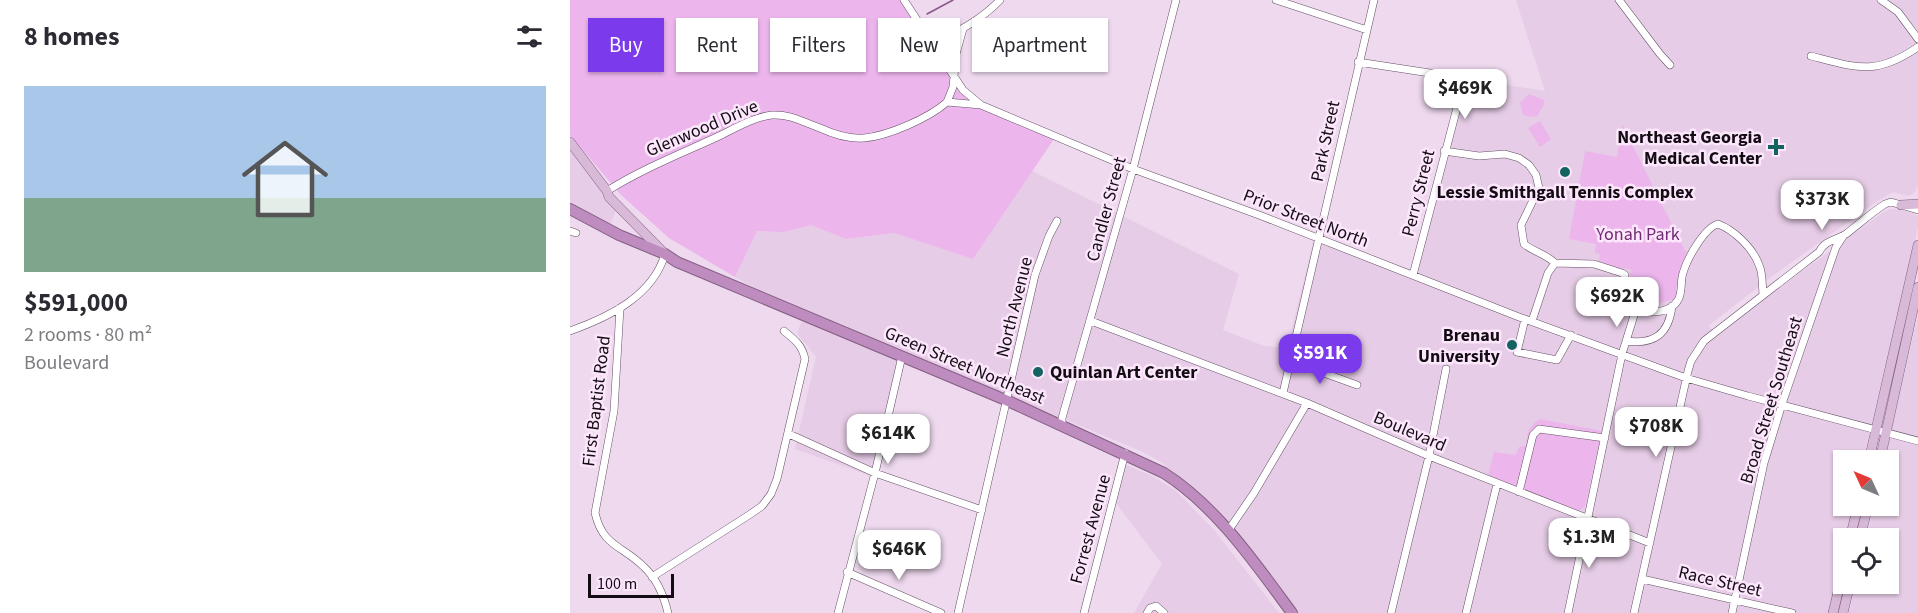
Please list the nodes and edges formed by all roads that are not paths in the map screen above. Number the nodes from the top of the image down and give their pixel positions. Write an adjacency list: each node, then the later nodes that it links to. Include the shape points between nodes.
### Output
1 (904, 0): 8 (street)
2 (1000, 0): 9 (street)
3 (1176, 0): 23 (street, Candler Street)
4 (1276, 0): 11 (street)
5 (1374, 0): 11 (street, Park Street)
6 (1619, 0): 16 (street)
7 (1881, 0): 12 (street, via 1898,12)
8 (916, 18)
9 (963, 29): 10 (street); 18 (street)
10 (960, 30)
11 (1367, 30): 15 (street, Park Street)
12 (1918, 39)
13 (1918, 47): 14 (street, via 1900,59 1876,67 1846,65)
14 (1811, 56)
15 (1358, 62): 22 (street, Perry Street, via 1456,77 1463,84); 31 (street, Park Street)
16 (1670, 65)
17 (951, 72): 18 (street)
18 (954, 76): 19 (street); 20 (street)
19 (947, 102): 20 (street); 24 (street, Glenwood Drive, via 906,125 865,138 843,136 794,116 771,115 657,163)
20 (981, 105): 23 (street, Prior Street North)
21 (570, 142): 24 (main road)
22 (1444, 151): 36 (street, via 1479,156 1505,154 1529,165 1539,188 1521,225 1524,244); 37 (street, Perry Street)
23 (1133, 169): 31 (street, Prior Street North); 44 (street, Candler Street)
24 (607, 191): 34 (main road, via 618,208)
25 (1918, 204): 26 (main road)
26 (1901, 205): 27 (street); 30 (street, via 1885,204)
27 (1918, 210)
28 (574, 211): 34 (highway, Green Street Northeast)
29 (1057, 221): 56 (street, North Avenue, via 1035,275)
30 (1844, 235): 33 (street, via 1834,238); 35 (street, Broad Street Southeast)
31 (1319, 240): 37 (street, Prior Street North); 51 (street, Park Street)
32 (1918, 245): 60 (main road)
33 (1819, 252): 35 (street); 39 (street)
34 (665, 254): 41 (street, via 647,286); 50 (highway, Green Street Northeast)
35 (1833, 258): 58 (street, Broad Street Southeast)
36 (1555, 263): 42 (street, via 1594,264 1622,273 1623,293); 43 (street)
37 (1413, 275): 43 (street, Prior Street North)
38 (1918, 287): 61 (main road)
39 (1763, 294): 40 (street, via 1760,265 1745,244 1718,224 1695,247 1682,273 1680,295); 53 (street, via 1704,341)
40 (1672, 306): 42 (street, via 1658,312); 48 (street, via 1663,332 1642,341)
41 (620, 308): 45 (street); 77 (street, First Baptist Road, via 614,411 595,513 604,537 632,556)
42 (1636, 309): 48 (street)
43 (1529, 320): 47 (street, Prior Street North); 47 (street, via 1517,352 1557,360)
44 (1091, 321): 55 (street, Boulevard); 59 (street, Candler Street)
45 (570, 330)
46 (783, 331): 62 (street, via 798,342 805,359)
47 (1571, 335): 49 (street, Prior Street North)
48 (1626, 341): 49 (street)
49 (1622, 354): 53 (street, Prior Street North); 63 (street)
50 (902, 356): 56 (highway, Green Street Northeast); 69 (street)
51 (1291, 361): 54 (street); 55 (street, Park Street)
52 (1446, 369): 68 (street)
53 (1686, 378): 58 (street, Prior Street North); 75 (street)
54 (1357, 385)
55 (1283, 393): 57 (street, Boulevard)
56 (1008, 401): 59 (highway, Green Street Northeast); 72 (street, North Avenue)
57 (1307, 403): 68 (street, Boulevard); 74 (street)
58 (1781, 405): 60 (street, Prior Street North); 81 (street, Broad Street Southeast, via 1764,463)
59 (1062, 424): 67 (highway, Green Street Northeast)
60 (1876, 430): 61 (street, Prior Street North); 65 (main road)
61 (1887, 433): 64 (street, Prior Street North); 66 (main road)
62 (789, 434): 69 (street); 77 (street, via 777,479 762,506)
63 (1605, 438): 71 (street, via 1539,429 1533,435); 73 (street)
64 (1918, 441)
65 (1871, 450)
66 (1883, 450)
67 (1125, 453): 74 (highway, Green Street Northeast, via 1176,481); 86 (street, Forrest Avenue)
68 (1429, 456): 70 (street, Boulevard); 90 (street)
69 (875, 473): 72 (street); 76 (street)
70 (1497, 484): 71 (street, Boulevard); 91 (street)
71 (1519, 492): 73 (street, Boulevard)
72 (982, 510): 85 (street, North Avenue)
73 (1587, 519): 75 (street, Boulevard); 92 (street)
74 (1228, 531): 89 (highway, Green Street Northeast)
75 (1650, 543): 78 (street)
76 (848, 572): 83 (street); 84 (street)
77 (652, 577): 82 (street, First Baptist Road)
78 (1641, 579): 81 (street, Race Street); 93 (street)
79 (1838, 594): 96 (main road)
80 (1848, 594): 97 (main road)
81 (1735, 600): 94 (street, Broad Street Southeast); 95 (street, Race Street)
82 (668, 613)
83 (838, 613)
84 (941, 613)
85 (958, 613)
86 (1084, 613)
87 (1147, 613): 88 (street, via 1156,606)
88 (1164, 613)
89 (1292, 613)
90 (1391, 613)
91 (1466, 613)
92 (1568, 613)
93 (1635, 613)
94 (1732, 613)
95 (1791, 613)
96 (1833, 613)
97 (1843, 613)

